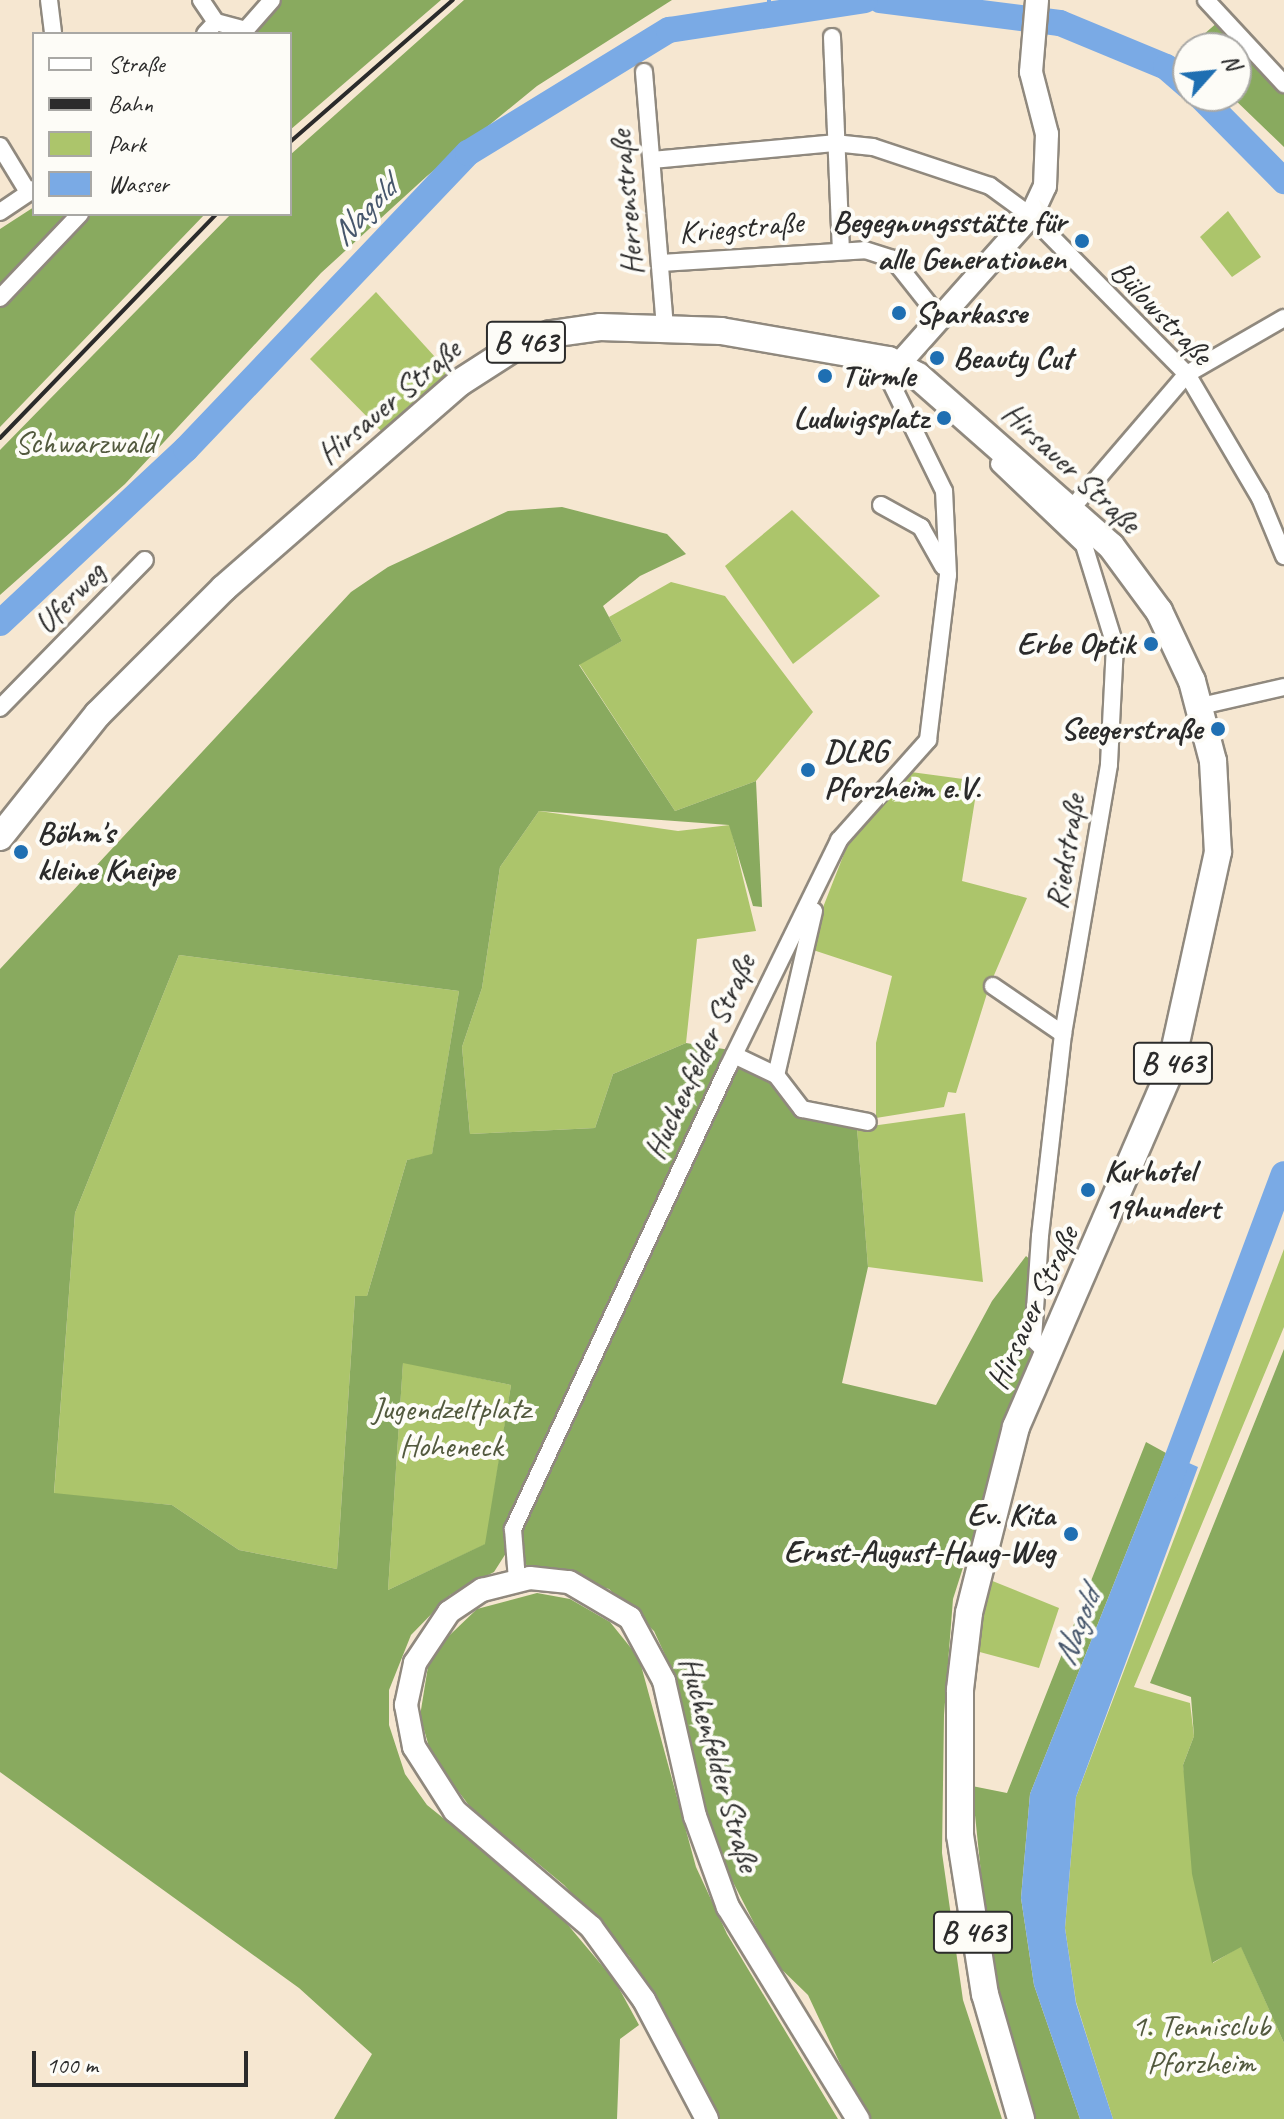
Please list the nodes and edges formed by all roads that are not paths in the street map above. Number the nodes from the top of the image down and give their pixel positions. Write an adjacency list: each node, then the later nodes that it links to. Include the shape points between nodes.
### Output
1 (49, 0): 7 (street)
2 (201, 0): 6 (street)
3 (272, 0): 8 (street)
4 (1037, 0): 18 (main road, via 1031,58 1050,162)
5 (1206, 0): 11 (street)
6 (210, 28): 8 (street)
7 (53, 32)
8 (244, 32)
9 (832, 37): 12 (street)
10 (644, 72): 14 (street, Herrenstraße)
11 (1284, 84)
12 (834, 143): 14 (street, Bülowstraße); 18 (street, Bülowstraße, via 951,171 990,186); 19 (street)
13 (0, 146): 15 (street)
14 (652, 160): 20 (street, Herrenstraße)
15 (31, 191): 16 (street)
16 (0, 212)
17 (78, 216): 21 (street)
18 (1031, 216): 22 (main road); 26 (street, Bülowstraße)
19 (841, 248): 20 (street, Kriegstraße); 22 (street, Kriegstraße, via 893,259)
20 (661, 263): 24 (street, Herrenstraße)
21 (0, 298)
22 (939, 317): 25 (main road)
23 (1284, 318): 26 (street)
24 (665, 329): 25 (main road, Hirsauer Straße / B 463, via 721,331); 36 (main road, Hirsauer Straße / B 463, via 551,334 507,351 459,383 187,623 98,714)
25 (899, 364): 27 (main road, Hirsauer Straße / B 463); 32 (street, Huchenfelder Straße, via 890,381 944,491)
26 (1187, 374): 29 (street); 30 (street, Bülowstraße, via 1260,498)
27 (957, 410): 29 (main road, Hirsauer Straße / B 463); 39 (street, Riedstraße, via 961,425 989,455 1084,545 1115,645 1109,765)
28 (881, 505): 32 (street, via 921,527)
29 (1072, 508): 34 (main road, Hirsauer Straße / B 463, via 1144,588)
30 (1284, 556)
31 (145, 560): 35 (street, Uferweg)
32 (948, 575): 37 (street, Huchenfelder Straße, via 928,740 888,792 862,810)
33 (1284, 687): 34 (street)
34 (1201, 706): 43 (main road, Hirsauer Straße / B 463, via 1217,790 1218,852 1184,1023 1097,1253)
35 (0, 708)
36 (2, 829)
37 (818, 886): 40 (street, Huchenfelder Straße); 41 (street)
38 (993, 986): 39 (street)
39 (1063, 1034): 43 (street, Riedstraße, via 1033,1339)
40 (734, 1055): 41 (street); 44 (street, Huchenfelder Straße, via 513,1529)
41 (776, 1075): 42 (street, via 802,1109)
42 (868, 1122)
43 (1047, 1353): 47 (main road, Hirsauer Straße / B 463, via 984,1532 959,1715 965,1882 985,1994)
44 (517, 1580): 45 (main road, Huchenfelder Straße, via 461,1602 429,1636 406,1705 414,1747 455,1811 591,1927 644,2000); 46 (main road, Huchenfelder Straße, via 587,1588 630,1618 651,1647 695,1816 728,1907)
45 (707, 2119)
46 (858, 2119)
47 (1021, 2119)

